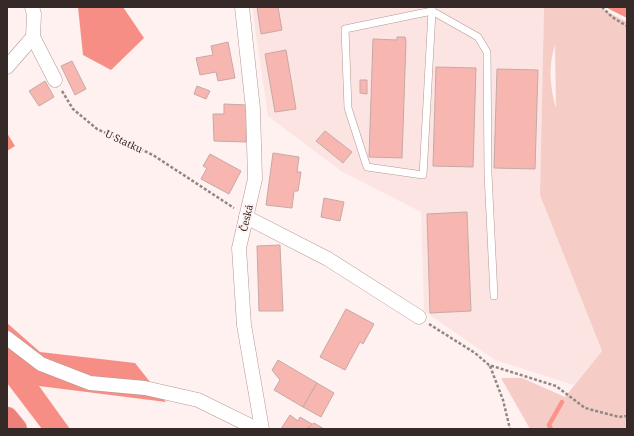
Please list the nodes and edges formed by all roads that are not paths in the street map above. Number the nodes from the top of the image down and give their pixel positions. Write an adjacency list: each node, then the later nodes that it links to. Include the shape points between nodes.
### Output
1 (32, 7): 4 (street)
2 (242, 7): 7 (street, Česká, via 254,125 255,180)
3 (432, 9): 3 (lane, via 345,29 348,108 367,167 423,175); 8 (lane, via 478,37 487,52 488,174)
4 (33, 37): 5 (street); 6 (street)
5 (7, 67)
6 (55, 80)
7 (246, 216): 9 (street, via 328,259); 14 (street, Česká, via 239,248 244,326)
8 (494, 296)
9 (418, 317)
10 (7, 338): 13 (street, via 41,364 90,383 145,388 198,400)
11 (7, 418): 12 (highway)
12 (16, 429)
13 (257, 429)
14 (262, 429)

